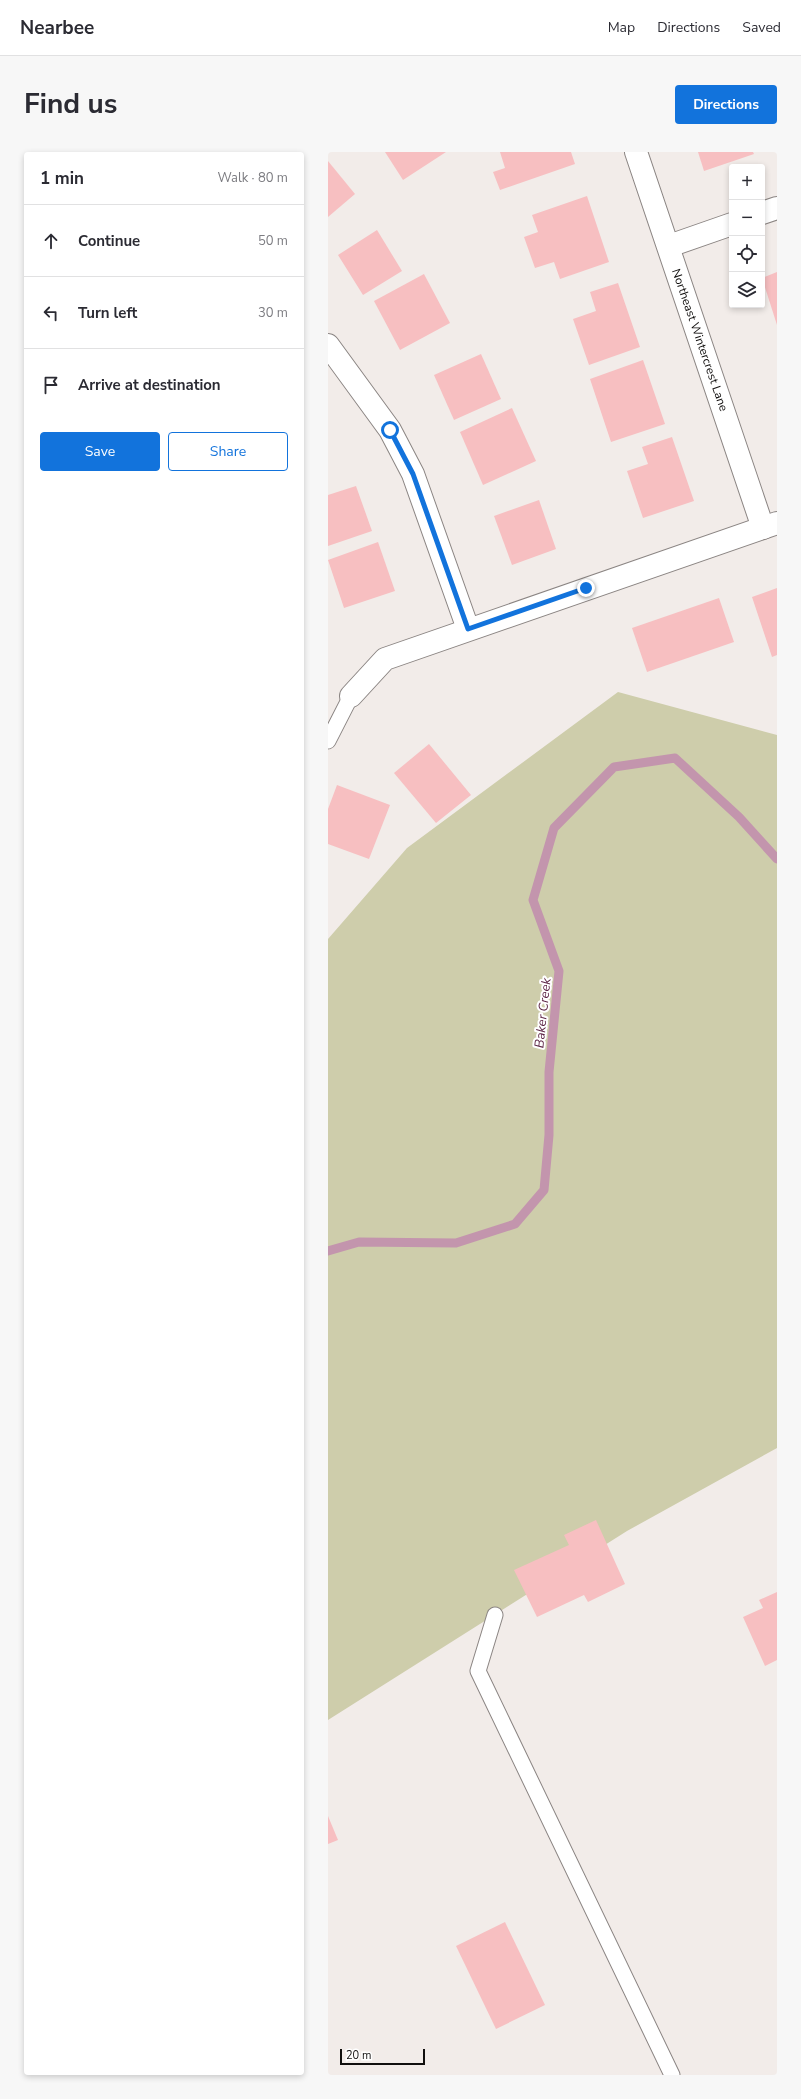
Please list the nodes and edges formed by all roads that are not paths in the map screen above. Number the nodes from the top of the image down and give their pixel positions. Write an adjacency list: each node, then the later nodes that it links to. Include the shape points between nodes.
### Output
1 (636, 152): 5 (street, Northeast Wintercrest Lane)
2 (777, 208): 3 (street)
3 (765, 212)
4 (729, 225): 5 (street)
5 (669, 246): 7 (street, Northeast Wintercrest Lane)
6 (328, 345): 8 (street, via 390,430 413,474)
7 (770, 525): 8 (street)
8 (468, 629): 9 (street, via 384,659)
9 (351, 696): 10 (lane)
10 (328, 741)
11 (496, 1615): 12 (lane, via 478,1671)
12 (672, 2075)

